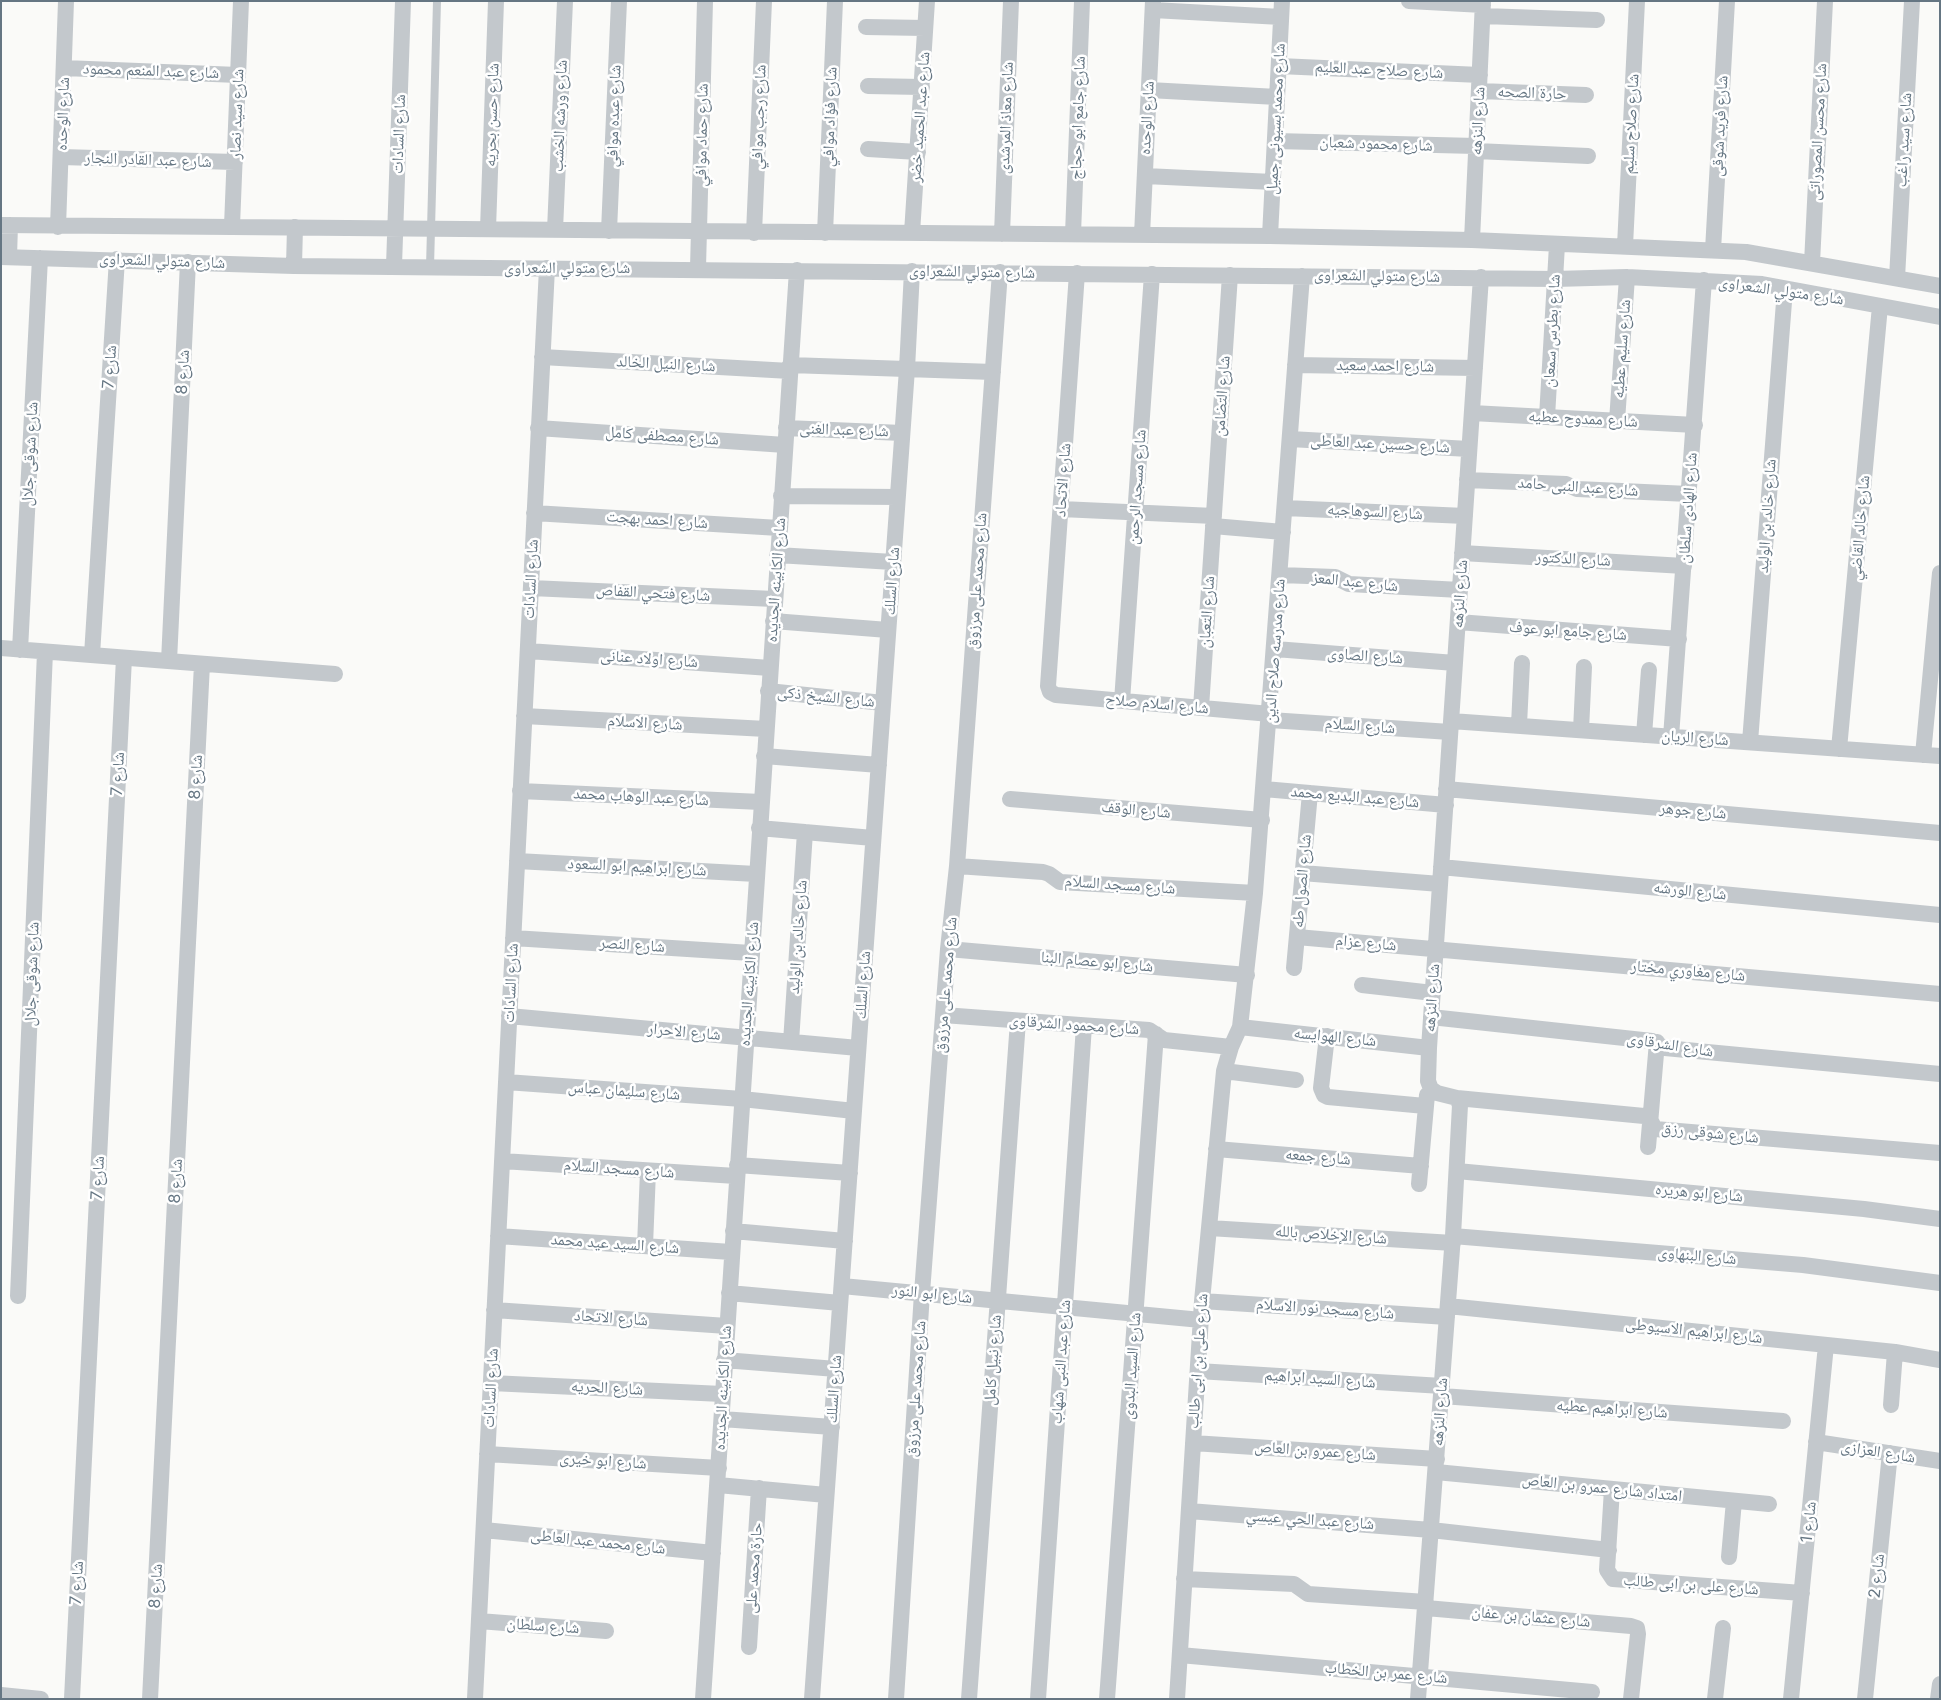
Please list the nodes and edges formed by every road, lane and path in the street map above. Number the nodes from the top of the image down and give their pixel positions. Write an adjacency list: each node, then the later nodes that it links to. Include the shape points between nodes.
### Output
1 (66, 1): 26 (street, شارع الوحده)
2 (241, 1): 27 (street, شارع سيد نصار)
3 (403, 1): 48 (street, شارع السادات)
4 (437, 1): 49 (lane)
5 (496, 1): 50 (street, شارع حسن بحريه)
6 (565, 1): 51 (street, شارع ورشه الخشب)
7 (619, 1): 52 (street, شارع عبده موافي)
8 (705, 1): 53 (street, شارع حماد موافي)
9 (764, 1): 54 (street, شارع رجب موافي)
10 (835, 1): 55 (street, شارع فؤاد موافي)
11 (927, 1): 24 (street, شارع عبد الحميد خضر)
12 (1011, 1): 57 (street, شارع معاذ المرشدى)
13 (1082, 1): 58 (street, شارع جامع ابو حجاج)
14 (1409, 1): 20 (street)
15 (1637, 1): 63 (street, شارع صلاح سليم)
16 (1727, 1): 64 (street, شارع فريد شوقى)
17 (1825, 1): 69 (street, شارع محسن المصوراتى)
18 (1912, 1): 84 (street, شارع سيد راغب)
19 (1153, 6): 21 (street); 31 (street, شارع الوحده)
20 (1483, 7): 22 (street); 28 (street, شارع النزهه)
21 (1281, 9): 25 (street, شارع محمد بسيونى جميل)
22 (1597, 20)
23 (866, 27): 24 (street)
24 (925, 28): 30 (street, شارع عبد الحميد خضر)
25 (1279, 66): 28 (street, شارع صلاح عبد العليم); 34 (street, شارع محمد بسيونى جميل)
26 (64, 68): 27 (street, شارع عبد المنعم محمود); 40 (street, شارع الوحده)
27 (238, 75): 41 (street, شارع سيد نصار)
28 (1480, 75): 32 (street, شارع النزهه)
29 (868, 86): 30 (street)
30 (922, 87): 38 (street, شارع عبد الحميد خضر)
31 (1149, 90): 34 (street); 42 (street, شارع الوحده)
32 (1479, 92): 33 (street, حارة الصحه); 36 (street, شارع النزهه)
33 (1586, 95)
34 (1277, 97): 35 (street, شارع محمد بسيونى جميل)
35 (1275, 141): 36 (street, شارع محمود شعبان); 43 (street, شارع محمد بسيونى جميل)
36 (1476, 148): 39 (street, شارع محمود شعبان); 61 (street, شارع النزهه)
37 (868, 149): 38 (street)
38 (918, 152): 56 (street, شارع عبد الحميد خضر)
39 (1588, 156)
40 (61, 157): 41 (street, شارع عبد القادر النجار); 46 (street, شارع الوحده)
41 (235, 162): 45 (street, شارع سيد نصار)
42 (1145, 176): 43 (street); 59 (street, شارع الوحده)
43 (1273, 182): 60 (street, شارع محمد بسيونى جميل)
44 (6, 225): 46 (street, شارع متولي الشعراوى); 65 (street)
45 (232, 226): 46 (street, شارع متولي الشعراوى); 47 (street, شارع متولي الشعراوى)
46 (58, 227)
47 (295, 227): 48 (street, شارع متولي الشعراوى); 70 (street)
48 (395, 228): 49 (street, شارع متولي الشعراوى); 71 (street, شارع السادات)
49 (432, 229): 50 (street, شارع متولي الشعراوى); 72 (lane)
50 (488, 229): 51 (street, شارع متولي الشعراوى)
51 (555, 230): 52 (street, شارع متولي الشعراوى)
52 (609, 231): 53 (street, شارع متولي الشعراوى)
53 (699, 232): 54 (street, شارع متولي الشعراوى); 74 (street, شارع حماد موافي)
54 (754, 233): 55 (street, شارع متولي الشعراوى)
55 (825, 233): 56 (street, شارع متولي الشعراوى)
56 (912, 233): 57 (street, شارع متولي الشعراوى)
57 (1002, 234): 58 (street, شارع متولي الشعراوى)
58 (1073, 234): 59 (street, شارع متولي الشعراوى)
59 (1142, 235): 60 (street, شارع متولي الشعراوى)
60 (1270, 236): 61 (street, شارع متولي الشعراوى)
61 (1472, 240): 62 (street, شارع متولي الشعراوى)
62 (1556, 245): 63 (street, شارع متولي الشعراوى); 85 (street, شارع بطرس سمعان)
63 (1625, 246): 64 (street, شارع متولي الشعراوى)
64 (1713, 250): 69 (street, شارع متولي الشعراوى)
65 (5, 257): 66 (street, شارع متولي الشعراوى)
66 (40, 258): 67 (street, شارع متولي الشعراوى); 134 (street, شارع شوقى جلال)
67 (117, 259): 68 (street, شارع متولي الشعراوى); 137 (street, شارع 7)
68 (188, 262): 70 (street, شارع متولي الشعراوى); 139 (street, شارع 8)
69 (1812, 263): 84 (street, شارع متولي الشعراوى)
70 (294, 266): 71 (street, شارع متولي الشعراوى)
71 (394, 266): 72 (street, شارع متولي الشعراوى)
72 (430, 267): 73 (street, شارع متولي الشعراوى)
73 (547, 268): 74 (street, شارع متولي الشعراوى); 91 (street, شارع السادات)
74 (698, 268): 75 (street, شارع متولي الشعراوى)
75 (797, 270): 76 (street, شارع متولي الشعراوى); 93 (street, شارع الكابينه الجديده)
76 (912, 271): 77 (street, شارع متولي الشعراوى); 95 (street, شارع السلك)
77 (1000, 272): 78 (street, شارع متولي الشعراوى); 96 (street, شارع محمد على مرزوق)
78 (1077, 273): 79 (street, شارع متولي الشعراوى); 112 (street, شارع الاتحاد)
79 (1152, 274): 80 (street, شارع متولي الشعراوى); 113 (street, شارع مسجد الرحمن)
80 (1230, 275): 81 (street, شارع متولي الشعراوى); 116 (street, شارع التضامن)
81 (1302, 276): 82 (street, شارع متولي الشعراوى); 92 (street, شارع مدرسه صلاح الدين)
82 (1481, 277): 85 (street, شارع متولي الشعراوى); 94 (street, شارع النزهه)
83 (1628, 278): 85 (street, شارع متولي الشعراوى); 86 (street, شارع متولي الشعراوى); 99 (street, شارع سليم عطيه)
84 (1897, 278): 87 (street, شارع متولي الشعراوى)
85 (1555, 279): 98 (street, شارع بطرس سمعان)
86 (1704, 280): 88 (street, شارع متولي الشعراوى); 100 (street, شارع الهادى سلطان)
87 (1940, 286)
88 (1785, 289): 89 (street, شارع متولي الشعراوى); 160 (street, شارع خالد بن الوليد)
89 (1880, 306): 90 (street, شارع متولي الشعراوى); 161 (street, شارع خالد القاضي)
90 (1940, 317)
91 (542, 357): 93 (street, شارع النيل الخالد); 101 (street, شارع السادات)
92 (1296, 365): 94 (street, شارع احمد سعيد); 104 (street, شارع مدرسه صلاح الدين)
93 (790, 368): 95 (street, شارع النيل الخالد); 102 (street, شارع الكابينه الجديده)
94 (1475, 368): 97 (street, شارع النزهه)
95 (907, 369): 96 (street, شارع النيل الخالد); 103 (street, شارع السلك)
96 (993, 372): 178 (street, شارع محمد على مرزوق)
97 (1472, 413): 98 (street, شارع ممدوح عطيه); 106 (street, شارع النزهه)
98 (1547, 418): 99 (street, شارع ممدوح عطيه)
99 (1617, 421): 100 (street, شارع ممدوح عطيه)
100 (1695, 425): 108 (street, شارع الهادى سلطان)
101 (538, 428): 105 (street, شارع مصطفى كامل); 114 (street, شارع السادات)
102 (786, 428): 103 (street, شارع عبد الغنى); 105 (street, شارع الكابينه الجديده)
103 (902, 433): 110 (street, شارع السلك)
104 (1290, 439): 106 (street, شارع حسين عبد العاطى); 111 (street, شارع مدرسه صلاح الدين)
105 (785, 445): 109 (street, شارع الكابينه الجديده)
106 (1469, 449): 107 (street, شارع النزهه)
107 (1467, 480): 108 (street, شارع عبد النبى حامد); 115 (street, شارع النزهه)
108 (1690, 494): 122 (street, شارع الهادى سلطان)
109 (781, 496): 110 (street); 117 (street, شارع الكابينه الجديده)
110 (898, 497): 121 (street, شارع السلك)
111 (1285, 508): 115 (street, شارع السوهاجيه); 118 (street, شارع مدرسه صلاح الدين)
112 (1061, 509): 113 (street); 147 (street, شارع الاتحاد)
113 (1136, 512): 116 (street); 149 (street, شارع مسجد الرحمن)
114 (534, 513): 117 (street, شارع احمد بهجت); 125 (street, شارع السادات)
115 (1465, 516): 119 (street, شارع النزهه)
116 (1214, 521): 118 (street); 151 (street, شارع التعبان)
117 (779, 528): 120 (street, شارع الكابينه الجديده)
118 (1283, 532): 124 (street, شارع مدرسه صلاح الدين)
119 (1462, 553): 122 (street, شارع الدكتور); 126 (street, شارع النزهه)
120 (777, 555): 121 (street); 127 (street, شارع الكابينه الجديده)
121 (893, 562): 130 (street, شارع السلك)
122 (1684, 566): 131 (street, شارع الهادى سلطان)
123 (1940, 573): 162 (street)
124 (1280, 575): 126 (street, شارع عبد المعز, via 1335,577 1348,584); 133 (street, شارع مدرسه صلاح الدين)
125 (531, 588): 127 (street, شارع فتحي القفاص); 135 (street, شارع السادات)
126 (1460, 590): 129 (street, شارع النزهه)
127 (774, 599): 128 (street, شارع الكابينه الجديده)
128 (773, 621): 130 (street); 144 (street, شارع الكابينه الجديده)
129 (1458, 622): 131 (street, شارع جامع ابو عوف); 140 (street, شارع النزهه)
130 (888, 630): 150 (street, شارع السلك)
131 (1679, 639): 159 (street, شارع الهادى سلطان)
132 (1, 648): 134 (street)
133 (1275, 649): 140 (street, شارع الصاوى); 153 (street, شارع مدرسه صلاح الدين)
134 (20, 650): 136 (street)
135 (528, 650): 144 (street, شارع اولاد عنانى); 152 (street, شارع السادات)
136 (45, 652): 137 (street); 241 (street, شارع شوقى جلال)
137 (92, 655): 138 (street)
138 (124, 658): 139 (street); 295 (street, شارع 7)
139 (169, 662): 142 (street)
140 (1455, 663): 154 (street, شارع النزهه)
141 (1522, 663): 155 (street)
142 (202, 664): 146 (street); 296 (street, شارع 8)
143 (1584, 667): 157 (street)
144 (770, 668): 148 (street, شارع الكابينه الجديده)
145 (1649, 670): 158 (street)
146 (335, 674)
147 (1048, 686): 149 (street, شارع اسلام صلاح, via 1056,695)
148 (768, 691): 150 (street, شارع الشيخ ذكى); 156 (street, شارع الكابينه الجديده)
149 (1122, 701): 151 (street, شارع اسلام صلاح)
150 (883, 703): 165 (street, شارع السلك)
151 (1201, 708): 153 (street, شارع اسلام صلاح)
152 (524, 716): 156 (street, شارع الاسلام); 167 (street, شارع السادات)
153 (1270, 717): 154 (street, شارع السلام); 166 (street, شارع مدرسه صلاح الدين)
154 (1451, 726): 155 (street, شارع الريان); 169 (street, شارع النزهه)
155 (1518, 726): 157 (street, شارع الريان)
156 (766, 729): 163 (street, شارع الكابينه الجديده)
157 (1581, 730): 158 (street, شارع الريان)
158 (1644, 735): 159 (street, شارع الريان)
159 (1671, 736): 160 (street, شارع الريان)
160 (1750, 742): 161 (street, شارع الريان)
161 (1839, 749): 162 (street, شارع الريان)
162 (1923, 755): 164 (street, شارع الريان)
163 (764, 756): 165 (street); 171 (street, شارع الكابينه الجديده)
164 (1940, 756)
165 (878, 765): 176 (street, شارع السلك)
166 (1264, 789): 168 (street, شارع عبد البديع محمد); 172 (street, شارع مدرسه صلاح الدين)
167 (520, 791): 171 (street, شارع عبد الوهاب محمد); 177 (street, شارع السادات)
168 (1310, 793): 169 (street, شارع عبد البديع محمد); 181 (street, شارع الصول طه)
169 (1446, 797): 175 (street, شارع جوهر); 179 (street, شارع النزهه)
170 (1010, 799): 172 (street, شارع الوقف)
171 (761, 802): 173 (street, شارع الكابينه الجديده)
172 (1262, 820): 183 (street, شارع مدرسه صلاح الدين)
173 (759, 828): 174 (street); 180 (street, شارع الكابينه الجديده)
174 (805, 832): 176 (street); 204 (street, شارع خالد بن الوليد)
175 (1940, 833)
176 (873, 838): 207 (street, شارع السلك)
177 (517, 861): 180 (street, شارع ابراهيم ابو السعود); 186 (street, شارع السادات)
178 (957, 866): 183 (street, شارع مسجد السلام, via 1043,872 1060,882); 187 (street, شارع محمد على مرزوق)
179 (1441, 867): 182 (street, شارع النزهه); 184 (street, شارع الورشه)
180 (756, 874): 189 (street, شارع الكابينه الجديده)
181 (1302, 874): 182 (street); 185 (street, شارع الصول طه)
182 (1440, 884): 188 (street, شارع النزهه)
183 (1255, 893): 191 (street, شارع مدرسه صلاح الدين)
184 (1940, 915)
185 (1297, 937): 188 (street, شارع عزام); 190 (street, شارع الصول طه)
186 (513, 938): 189 (street, شارع النصر); 196 (street, شارع السادات)
187 (948, 948): 191 (street, شارع ابو عصام البنا); 195 (street, شارع محمد على مرزوق)
188 (1436, 949): 193 (street, شارع النزهه); 194 (street, شارع مغاوري مختار)
189 (751, 952): 203 (street, شارع الكابينه الجديده)
190 (1294, 968)
191 (1247, 975): 200 (street, شارع مدرسه صلاح الدين)
192 (1362, 985): 193 (street)
193 (1433, 993): 197 (street, شارع النزهه)
194 (1940, 994)
195 (944, 1015): 198 (street, شارع محمود الشرقاوى); 240 (street, شارع محمد على مرزوق)
196 (509, 1016): 203 (street, شارع الاحرار); 212 (street, شارع السادات)
197 (1431, 1017): 205 (street, شارع الشرقاوى); 208 (street, شارع النزهه)
198 (1018, 1021): 199 (street, شارع محمود الشرقاوى); 243 (street, شارع نبيل كامل)
199 (1084, 1026): 201 (street, شارع محمود الشرقاوى, via 1149,1030); 245 (street, شارع عبد النبى شهاب)
200 (1240, 1027): 202 (street, شارع الهوايسه); 206 (street, شارع على بن ابى طالب)
201 (1156, 1034): 206 (street, شارع محمود الشرقاوى, via 1164,1040); 248 (street, شارع السيد البدوى)
202 (1327, 1036): 208 (street, شارع الهوايسه); 216 (street, via 1321,1088 1324,1095)
203 (746, 1038): 204 (street, شارع الاحرار); 215 (street, شارع الكابينه الجديده)
204 (791, 1042): 207 (street, شارع الاحرار)
205 (1657, 1042): 210 (street, شارع الشرقاوى, via 1665,1048); 218 (street)
206 (1231, 1047): 209 (street, شارع على بن ابى طالب)
207 (858, 1048): 217 (street, شارع السلك)
208 (1429, 1048): 213 (street, شارع النزهه, via 1428,1081)
209 (1224, 1071): 211 (street); 220 (street, شارع على بن ابى طالب)
210 (1940, 1074)
211 (1296, 1080)
212 (506, 1082): 215 (street, شارع سليمان عباس); 222 (street, شارع السادات)
213 (1431, 1089): 214 (street); 216 (street)
214 (1457, 1098): 218 (street, شارع شوقى رزق); 226 (street, شارع النزهه, via 1460,1105)
215 (742, 1099): 217 (street, شارع سليمان عباس); 225 (street, شارع الكابينه الجديده)
216 (1425, 1106): 223 (street)
217 (854, 1110): 227 (street, شارع السلك)
218 (1650, 1119): 219 (street); 221 (street, شارع شوقى رزق, via 1655,1129)
219 (1648, 1147)
220 (1216, 1148): 223 (street, شارع جمعه); 230 (street, شارع على بن ابى طالب)
221 (1940, 1153)
222 (502, 1161): 224 (street, شارع مسجد السلام); 232 (street, شارع السادات)
223 (1421, 1166): 228 (street)
224 (648, 1171): 225 (street, شارع مسجد السلام); 235 (street)
225 (737, 1171): 227 (street, شارع مسجد السلام); 231 (street, شارع الكابينه الجديده)
226 (1458, 1171): 229 (street, شارع ابو هريره, via 1815,1204); 233 (street, شارع النزهه)
227 (850, 1174): 234 (street, شارع السلك)
228 (1420, 1184)
229 (1940, 1220)
230 (1209, 1228): 233 (street, شارع الإخلاص بالله); 242 (street, شارع على بن ابى طالب)
231 (733, 1231): 234 (street); 236 (street, شارع الكابينه الجديده)
232 (498, 1236): 235 (street, شارع السيد عيد محمد); 246 (street, شارع السادات)
233 (1453, 1239): 237 (street, شارع البنهاوى, via 1802,1265); 247 (street, شارع النزهه)
234 (845, 1241): 238 (street, شارع السلك)
235 (645, 1246): 236 (street, شارع السيد عيد محمد)
236 (731, 1252): 239 (street, شارع الكابينه الجديده)
237 (1940, 1283)
238 (842, 1286): 240 (street, شارع ابو النور); 244 (street, شارع السلك)
239 (729, 1293): 244 (street); 250 (street, شارع الكابينه الجديده)
240 (922, 1293): 243 (street, شارع ابو النور); 300 (street, شارع محمد على مرزوق)
241 (18, 1296)
242 (1202, 1300): 247 (street, شارع مسجد نور الاسلام); 249 (street, شارع على بن ابى طالب)
243 (998, 1301): 245 (street, شارع ابو النور); 301 (street, شارع نبيل كامل)
244 (840, 1303): 255 (street, شارع السلك)
245 (1065, 1307): 248 (street, شارع ابو النور); 302 (street, شارع عبد النبى شهاب)
246 (494, 1310): 250 (street, شارع الاتحاد); 257 (street, شارع السادات)
247 (1448, 1312): 251 (street, شارع ابراهيم الاسيوطى); 258 (street, شارع النزهه)
248 (1136, 1314): 249 (street, شارع ابو النور); 303 (street, شارع السيد البدوى)
249 (1201, 1320): 256 (street, شارع على بن ابى طالب)
250 (727, 1326): 253 (street, شارع الكابينه الجديده)
251 (1826, 1345): 252 (street, شارع ابراهيم الاسيوطى); 264 (street, شارع 1)
252 (1895, 1352): 254 (street, شارع ابراهيم الاسيوطى); 260 (street)
253 (724, 1360): 255 (street); 259 (street, شارع الكابينه الجديده)
254 (1940, 1360)
255 (836, 1369): 263 (street, شارع السلك)
256 (1198, 1371): 258 (street, شارع السيد ابراهيم); 265 (street, شارع على بن ابى طالب)
257 (491, 1383): 259 (street, شارع الحريه); 267 (street, شارع السادات)
258 (1442, 1391): 262 (street, شارع ابراهيم عطيه); 269 (street, شارع النزهه)
259 (722, 1394): 261 (street, شارع الكابينه الجديده)
260 (1891, 1406)
261 (722, 1419): 263 (street); 270 (street, شارع الكابينه الجديده)
262 (1783, 1421)
263 (832, 1427): 273 (street, شارع السلك)
264 (1816, 1442): 266 (street, شارع العزازى); 283 (street, شارع 1)
265 (1193, 1443): 269 (street, شارع عمرو بن العاص); 276 (street, شارع على بن ابى طالب)
266 (1890, 1453): 268 (street, شارع العزازى); 309 (street, شارع 2)
267 (487, 1454): 270 (street, شارع ابو خيرى); 277 (street, شارع السادات)
268 (1940, 1461)
269 (1436, 1465): 272 (street, امتداد شارع عمرو بن العاص); 278 (street, شارع النزهه)
270 (718, 1476): 271 (street, شارع ابو خيرى); 280 (street, شارع الكابينه الجديده)
271 (759, 1488): 273 (street, شارع ابو خيرى); 288 (street, حارة محمد على)
272 (1612, 1489): 274 (street, امتداد شارع عمرو بن العاص); 279 (street, شارع على بن ابى طالب)
273 (826, 1495): 299 (street, شارع السلك)
274 (1734, 1501): 275 (street, امتداد شارع عمرو بن العاص); 281 (street)
275 (1769, 1504)
276 (1188, 1511): 278 (street, شارع عبد الحي عيسي); 282 (street, شارع على بن ابى طالب)
277 (484, 1530): 280 (street, شارع محمد عبد العاطى); 285 (street, شارع السادات)
278 (1431, 1530): 279 (street, شارع عبد الحي عيسي); 284 (street, شارع النزهه)
279 (1609, 1550): 283 (street, شارع على بن ابى طالب, via 1607,1570 1613,1579)
280 (713, 1553): 298 (street, شارع الكابينه الجديده)
281 (1729, 1557)
282 (1184, 1579): 284 (street, شارع عثمان بن عفان, via 1294,1584 1308,1594); 289 (street, شارع على بن ابى طالب)
283 (1802, 1593): 308 (street, شارع 1)
284 (1426, 1605): 290 (street, شارع النزهه); 306 (street, شارع عثمان بن عفان, via 1637,1628)
285 (479, 1621): 287 (street, شارع سلطان); 297 (street, شارع السادات)
286 (1723, 1628): 307 (street)
287 (606, 1631)
288 (749, 1647)
289 (1180, 1655): 290 (street, شارع عمر بن الخطاب); 304 (street, شارع على بن ابى طالب)
290 (1420, 1676): 292 (street, شارع عمر بن الخطاب); 305 (street, شارع النزهه)
291 (1940, 1684): 310 (street)
292 (1592, 1692)
293 (1, 1695): 294 (street)
294 (41, 1699)
295 (72, 1699)
296 (150, 1699)
297 (475, 1699)
298 (703, 1699)
299 (812, 1699)
300 (896, 1699)
301 (969, 1699)
302 (1038, 1699)
303 (1107, 1699)
304 (1177, 1699)
305 (1418, 1699)
306 (1631, 1699)
307 (1715, 1699)
308 (1792, 1699)
309 (1865, 1699)
310 (1938, 1699)

